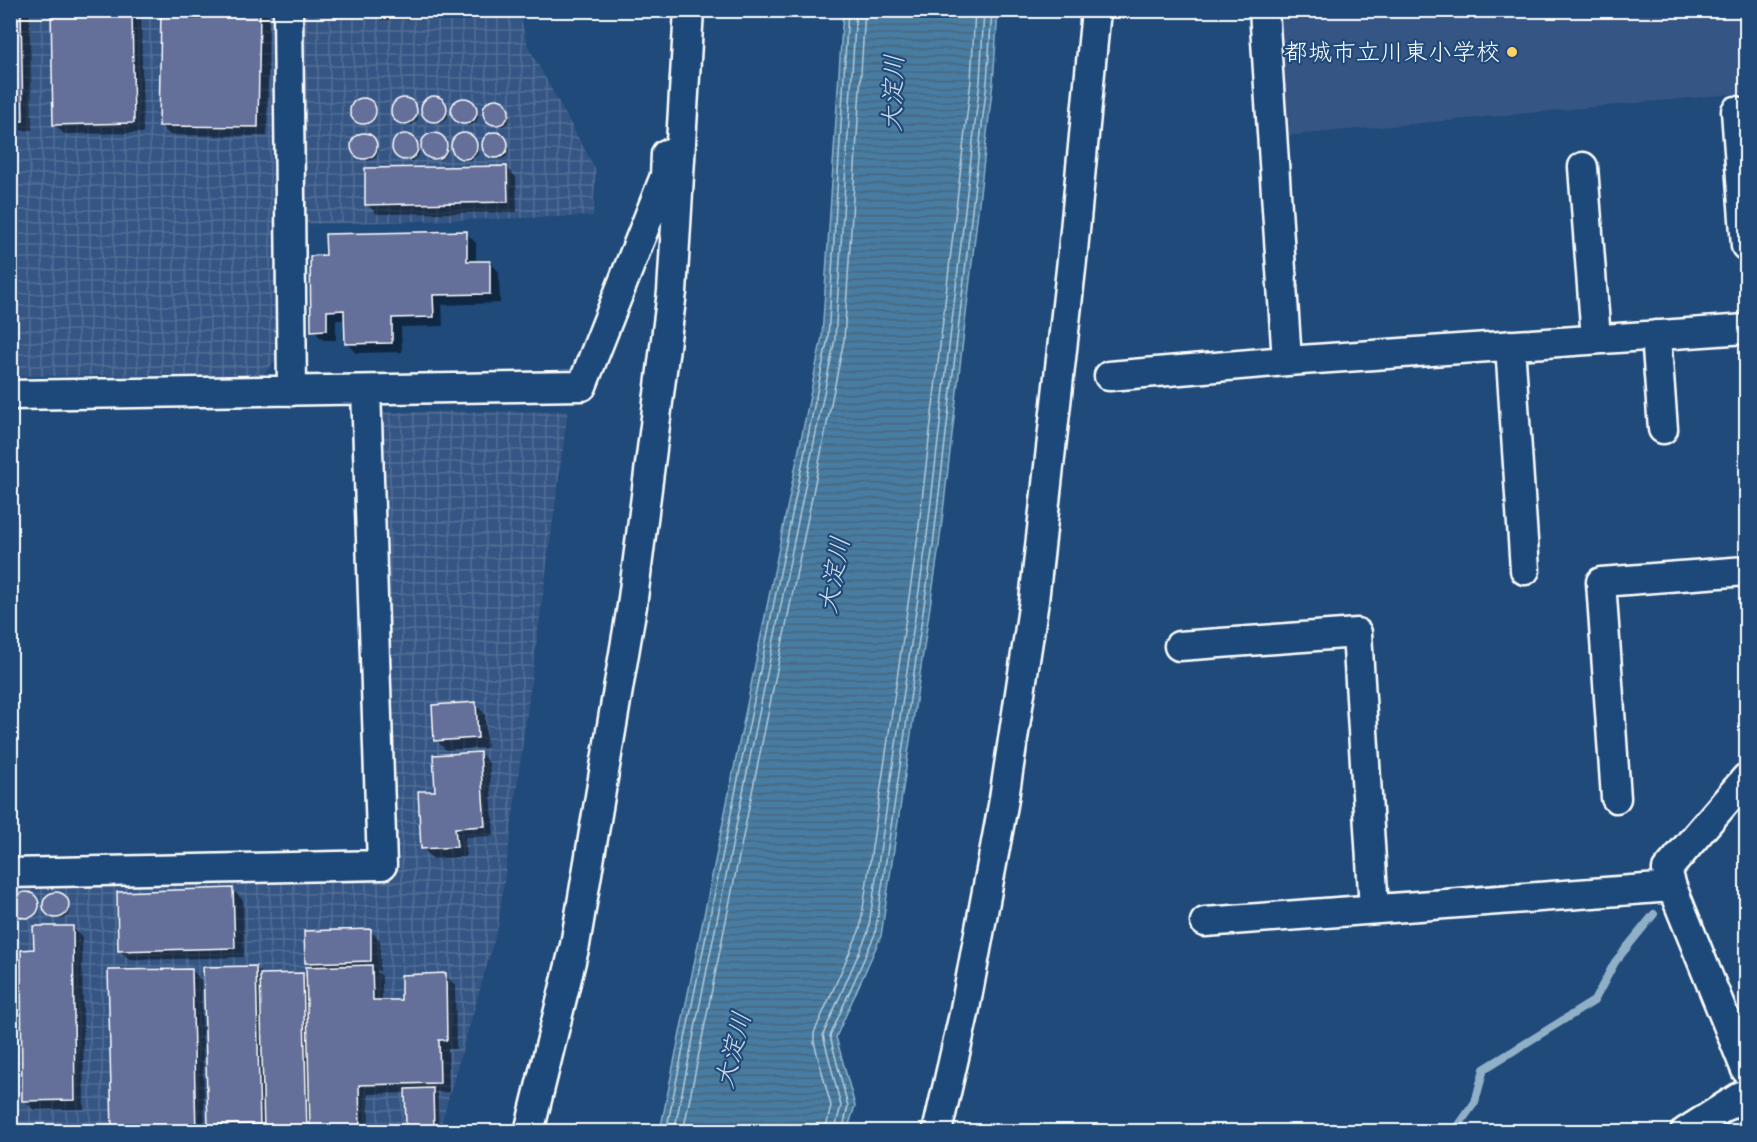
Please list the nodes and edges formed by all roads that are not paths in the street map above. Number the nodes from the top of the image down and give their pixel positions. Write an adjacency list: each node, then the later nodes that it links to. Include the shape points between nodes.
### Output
1 (288, 10): 16 (street)
2 (673, 10): 15 (street, via 665,176 582,386)
3 (689, 10): 30 (street, via 672,292 632,606 575,945)
4 (1096, 10): 31 (street, via 1034,601 1003,805 964,1014)
5 (1264, 10): 13 (street)
6 (1736, 111): 8 (street)
7 (1583, 166): 11 (street)
8 (1746, 246)
9 (1746, 329): 10 (street)
10 (1656, 335): 11 (street); 18 (street)
11 (1596, 339): 12 (street)
12 (1510, 345): 13 (street); 19 (street)
13 (1287, 361): 14 (street)
14 (1109, 376)
15 (366, 390): 16 (street); 24 (street, via 381,865)
16 (292, 391): 17 (street)
17 (10, 395)
18 (1663, 429)
19 (1525, 570)
20 (1746, 571): 23 (street, via 1602,582)
21 (1179, 646): 26 (street, via 1357,633)
22 (1746, 778): 25 (street, via 1667,870)
23 (1616, 798)
24 (10, 873)
25 (1672, 887): 26 (street); 28 (street)
26 (1374, 909): 27 (street)
27 (1205, 922)
28 (1746, 1070)
29 (1746, 1094): 32 (street)
30 (529, 1131)
31 (937, 1131)
32 (1685, 1131)

